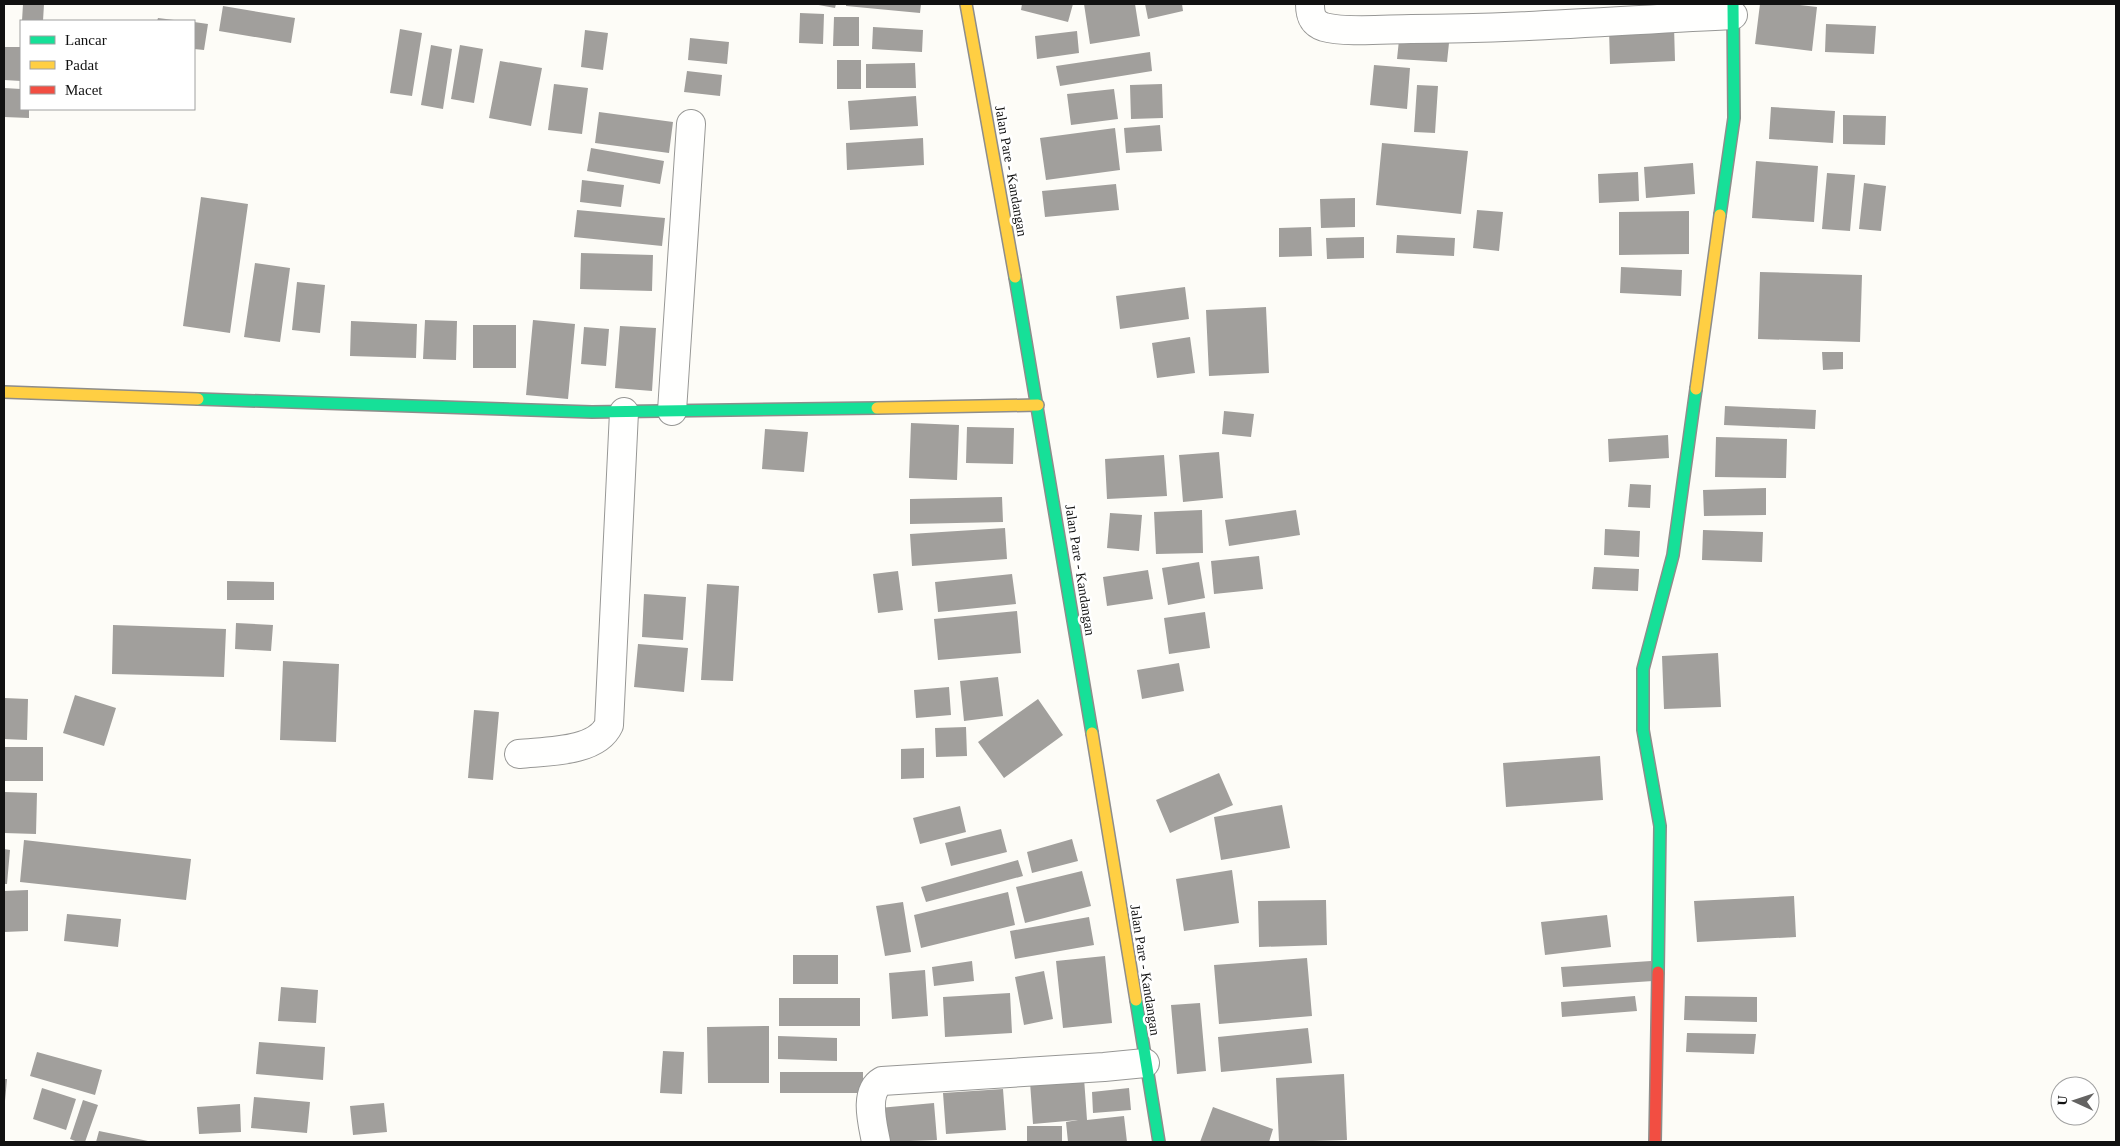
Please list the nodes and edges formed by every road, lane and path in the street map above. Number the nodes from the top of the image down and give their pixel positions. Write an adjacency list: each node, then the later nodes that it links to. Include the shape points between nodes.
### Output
1 (966, 4): 6 (street, Jalan Pare - Kandangan)
2 (1310, 4): 3 (street, via 1315,23 1355,29 1435,29)
3 (1733, 9): 13 (street, via 1734,118 1673,555 1643,669 1643,730 1660,826)
4 (691, 124): 7 (street)
5 (4, 392): 8 (street)
6 (1038, 405): 7 (street); 10 (street, Jalan Pare - Kandangan)
7 (672, 411): 8 (street)
8 (624, 412): 9 (street, via 609,725 606,732 588,744)
9 (519, 754)
10 (1145, 1063): 11 (street, via 882,1082 874,1087 871,1096); 12 (street, Jalan Pare - Kandangan)
11 (876, 1142)
12 (1159, 1142)
13 (1656, 1142)

